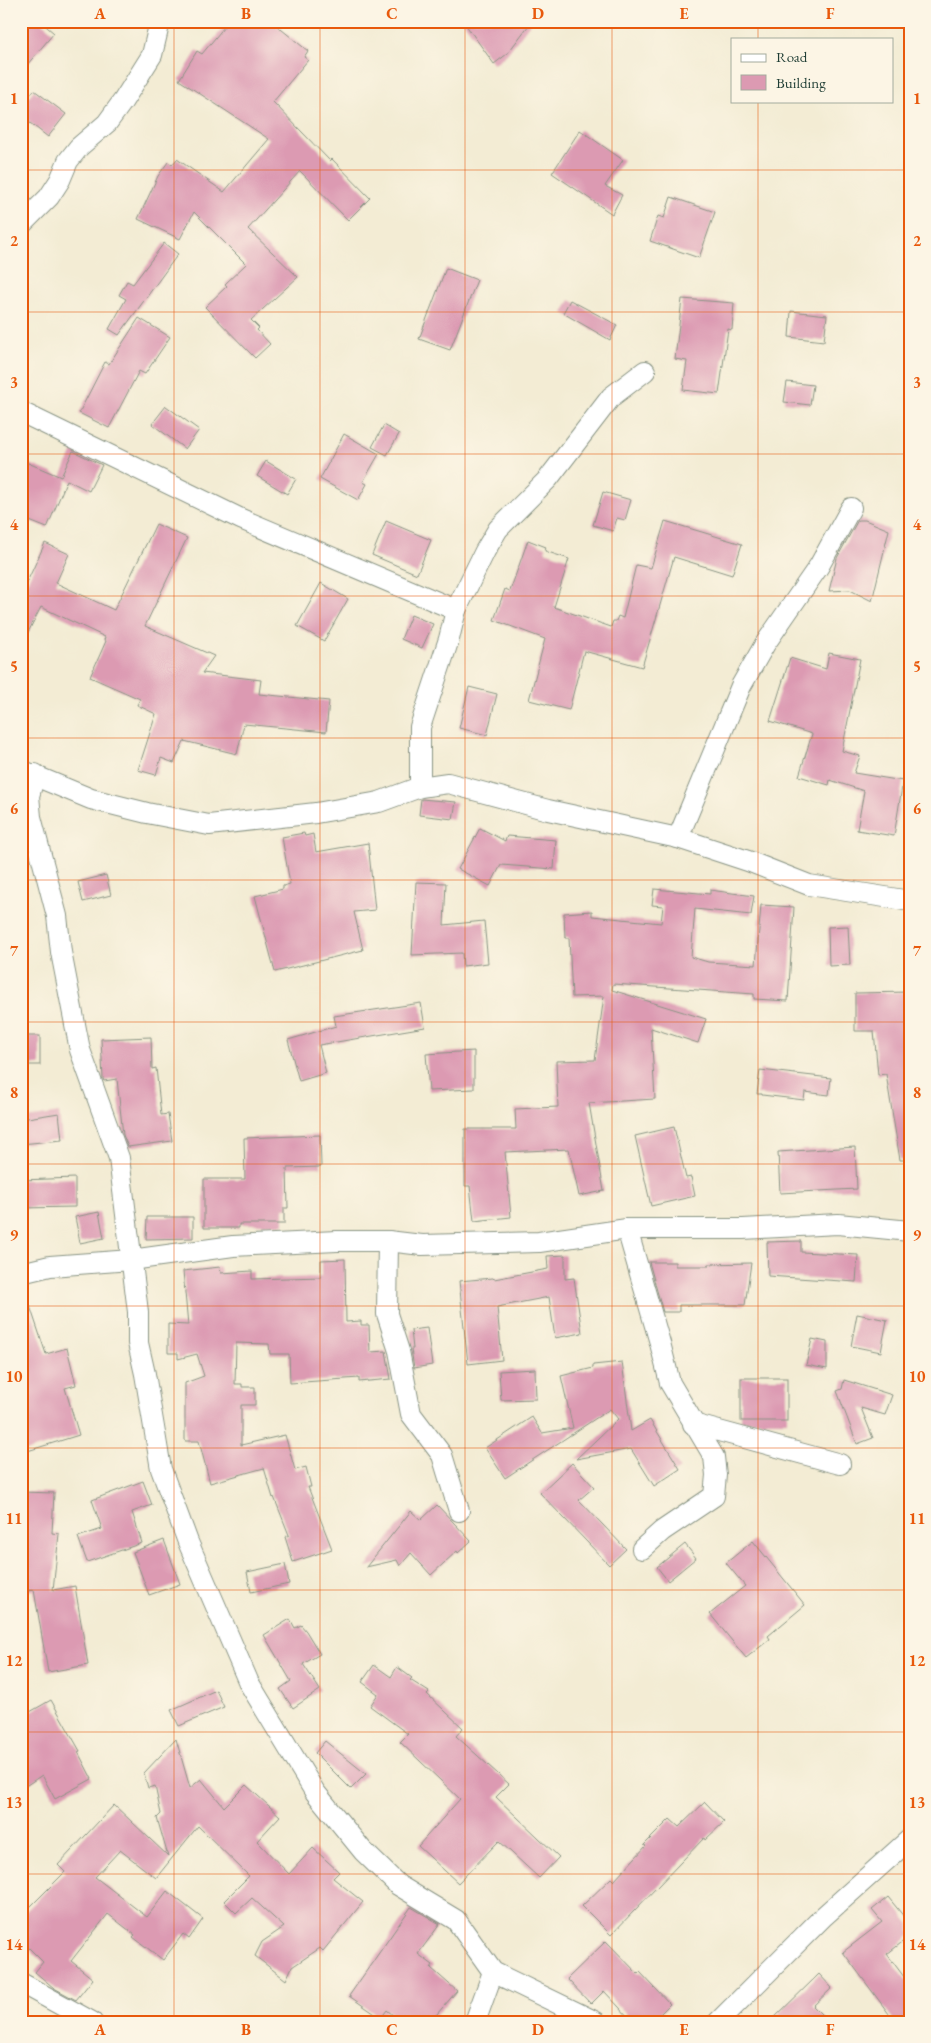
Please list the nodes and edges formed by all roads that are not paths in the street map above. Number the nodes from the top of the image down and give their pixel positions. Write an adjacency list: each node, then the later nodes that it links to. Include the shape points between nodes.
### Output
1 (160, 21): 2 (street, via 152,55 123,101 107,123 79,147 49,197)
2 (21, 225)
3 (645, 371): 6 (street, via 611,397 548,478 498,529)
4 (21, 412): 6 (street, via 241,518)
5 (851, 508): 9 (street, via 820,566 740,686)
6 (456, 610): 8 (street, via 420,727)
7 (28, 772): 8 (street, via 91,799 208,825 380,802); 14 (street, via 31,817 57,916 80,1050 119,1158)
8 (420, 786): 9 (street, via 448,783 548,810)
9 (678, 838): 10 (street, via 809,885)
10 (910, 901)
11 (627, 1229): 12 (street, via 743,1230 838,1224); 13 (street, via 539,1242 422,1245); 16 (street, via 670,1383)
12 (910, 1230)
13 (388, 1241): 14 (street, via 233,1246); 18 (street, via 387,1314 399,1351 411,1414 442,1455)
14 (131, 1260): 15 (street, via 50,1266); 21 (street, via 138,1312 138,1343 161,1469 248,1683 315,1792 363,1851 398,1885 456,1920)
15 (21, 1273)
16 (693, 1424): 17 (street); 19 (street, via 714,1457 714,1496 662,1531)
17 (840, 1464)
18 (459, 1511)
19 (642, 1549)
20 (910, 1839): 26 (street, via 824,1916)
21 (493, 1972): 24 (street); 25 (street)
22 (21, 1984): 23 (street)
23 (92, 2022)
24 (475, 2022)
25 (596, 2022)
26 (718, 2022)

